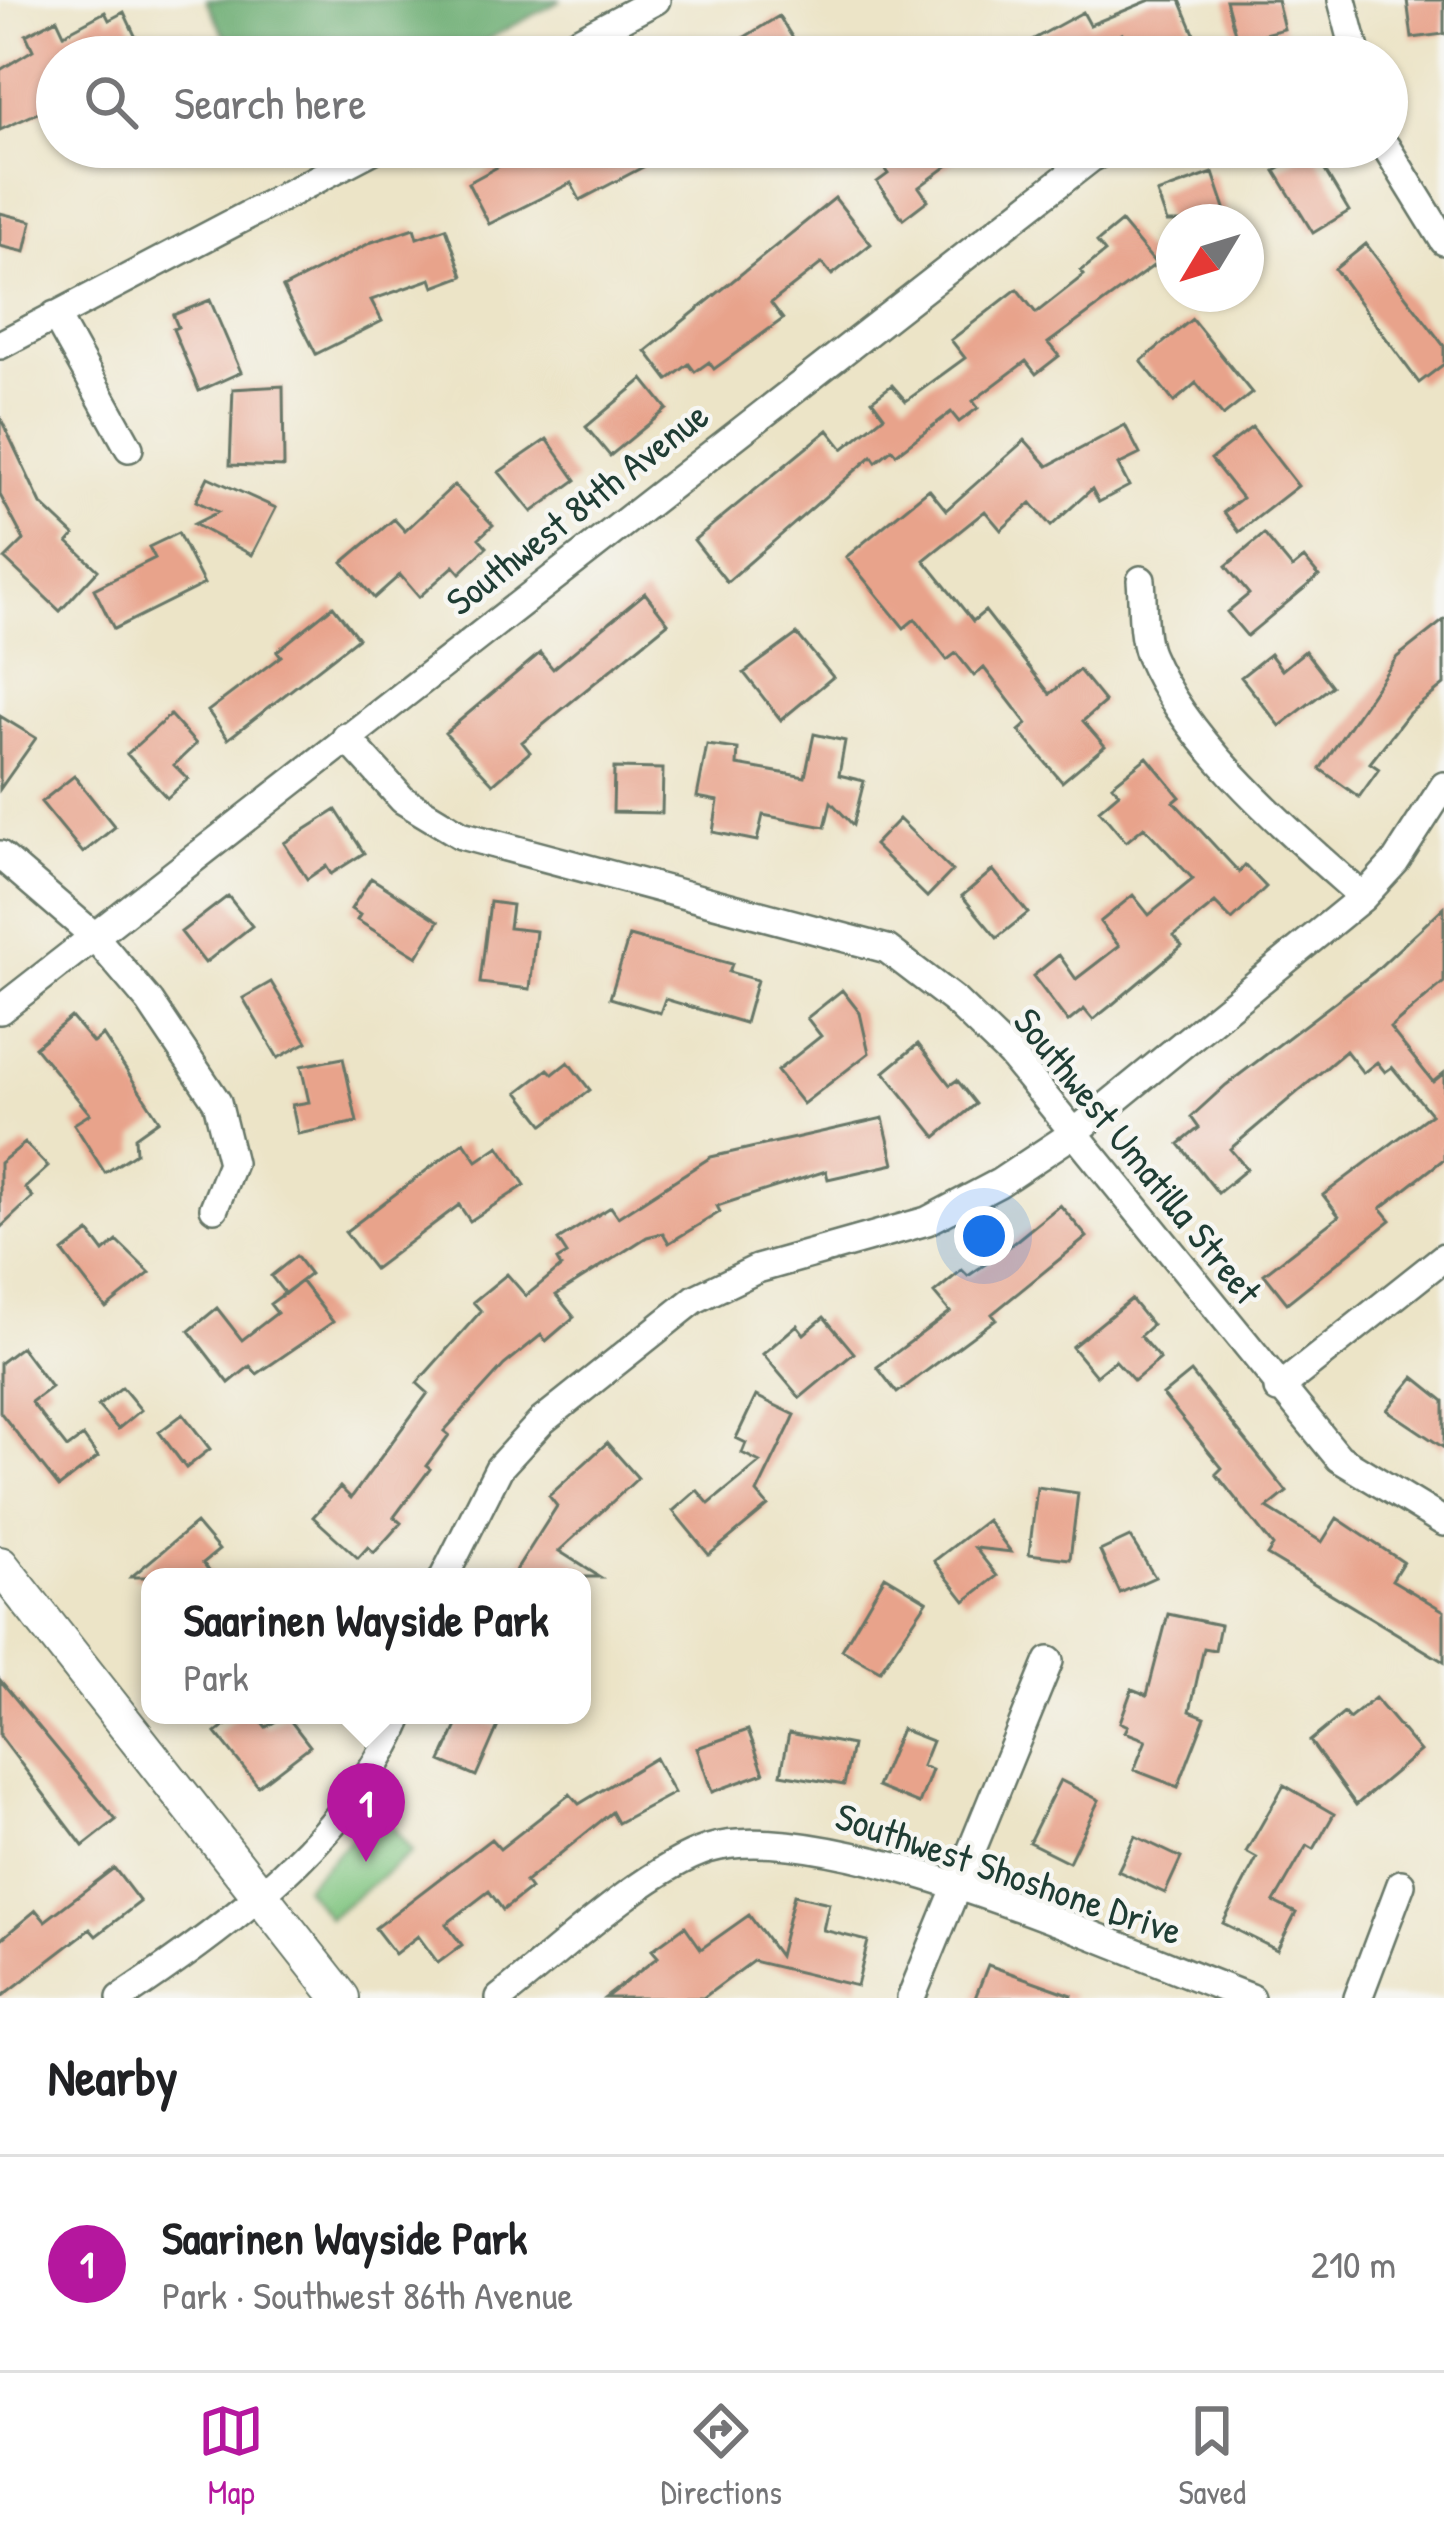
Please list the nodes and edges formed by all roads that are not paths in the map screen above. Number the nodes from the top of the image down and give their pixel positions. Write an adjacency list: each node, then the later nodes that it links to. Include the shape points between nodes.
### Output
1 (656, 0): 3 (street)
2 (1342, 0): 4 (street)
3 (588, 36)
4 (1351, 36)
5 (338, 168): 9 (street)
6 (1079, 168): 13 (street, Southwest 84th Avenue)
7 (1400, 168): 8 (street)
8 (1444, 242)
9 (55, 315): 10 (street); 11 (street)
10 (0, 345)
11 (129, 448)
12 (1142, 580): 16 (street, via 1148,651 1196,727 1274,818)
13 (346, 736): 17 (street, Southwest 84th Avenue); 19 (street, Southwest Umatilla Street, via 403,800 461,835 886,949 956,1001)
14 (1444, 786): 16 (street)
15 (0, 855): 17 (street)
16 (1363, 897): 19 (street)
17 (93, 935): 18 (street, Southwest 84th Avenue); 20 (street, via 217,1102 232,1162)
18 (0, 1010)
19 (1074, 1133): 22 (street, Southwest Umatilla Street); 25 (street, via 927,1221 757,1269 694,1299 542,1420 499,1468)
20 (214, 1208)
21 (1444, 1257): 22 (street)
22 (1277, 1389): 23 (street, Southwest Umatilla Street, via 1339,1458)
23 (1444, 1522)
24 (0, 1565): 30 (street)
25 (447, 1568)
26 (1049, 1661): 29 (street)
27 (397, 1724): 30 (street, via 326,1832)
28 (1401, 1884): 36 (street)
29 (956, 1888): 33 (street, Southwest Shoshone Drive, via 830,1848 760,1843 707,1850 650,1880); 34 (street); 35 (street, Southwest Shoshone Drive)
30 (258, 1894): 31 (street); 32 (street)
31 (121, 1998)
32 (341, 1998)
33 (500, 1998)
34 (911, 1998)
35 (1250, 1998)
36 (1358, 1998)

